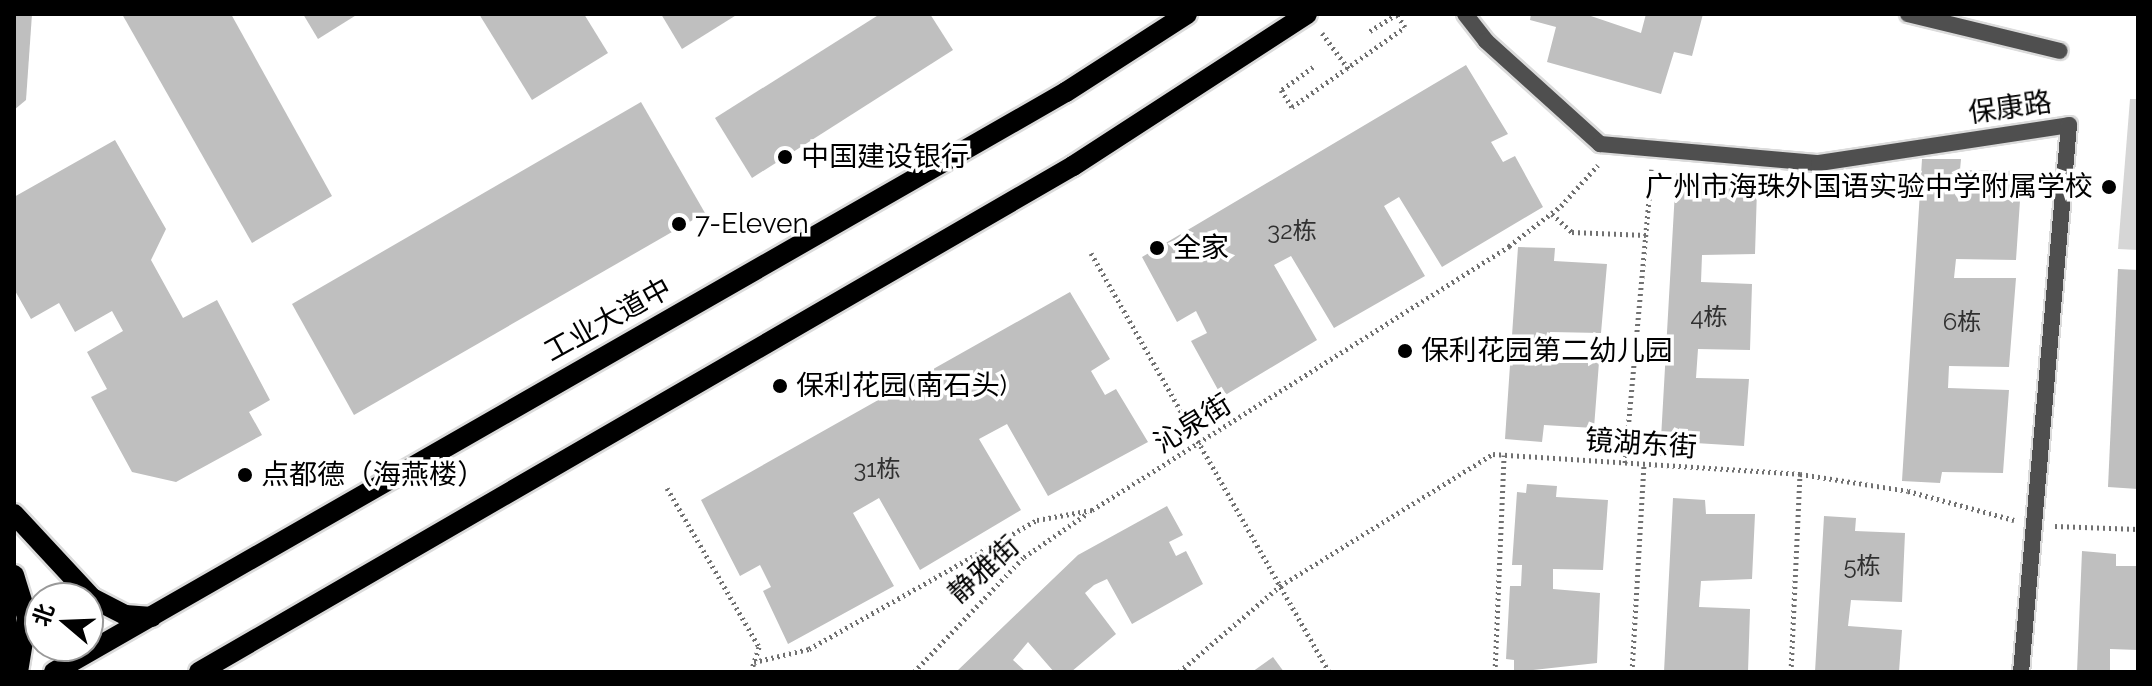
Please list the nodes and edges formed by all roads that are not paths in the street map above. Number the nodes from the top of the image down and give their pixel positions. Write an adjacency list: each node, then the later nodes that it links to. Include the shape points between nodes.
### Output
1 (1187, 14): 8 (main road, 工业大道中, via 1052,100)
2 (1465, 14): 12 (street, 保康路, via 1600,144 1819,163 2069,125)
3 (1908, 14): 5 (street)
4 (1311, 20): 11 (main road, via 1060,174)
5 (2060, 51)
6 (14, 514): 8 (main road, via 92,598 125,615)
7 (14, 575): 9 (main road, via 27,617)
8 (152, 617): 10 (main road, 工业大道中)
9 (18, 672)
10 (54, 672)
11 (199, 672)
12 (2021, 672)

